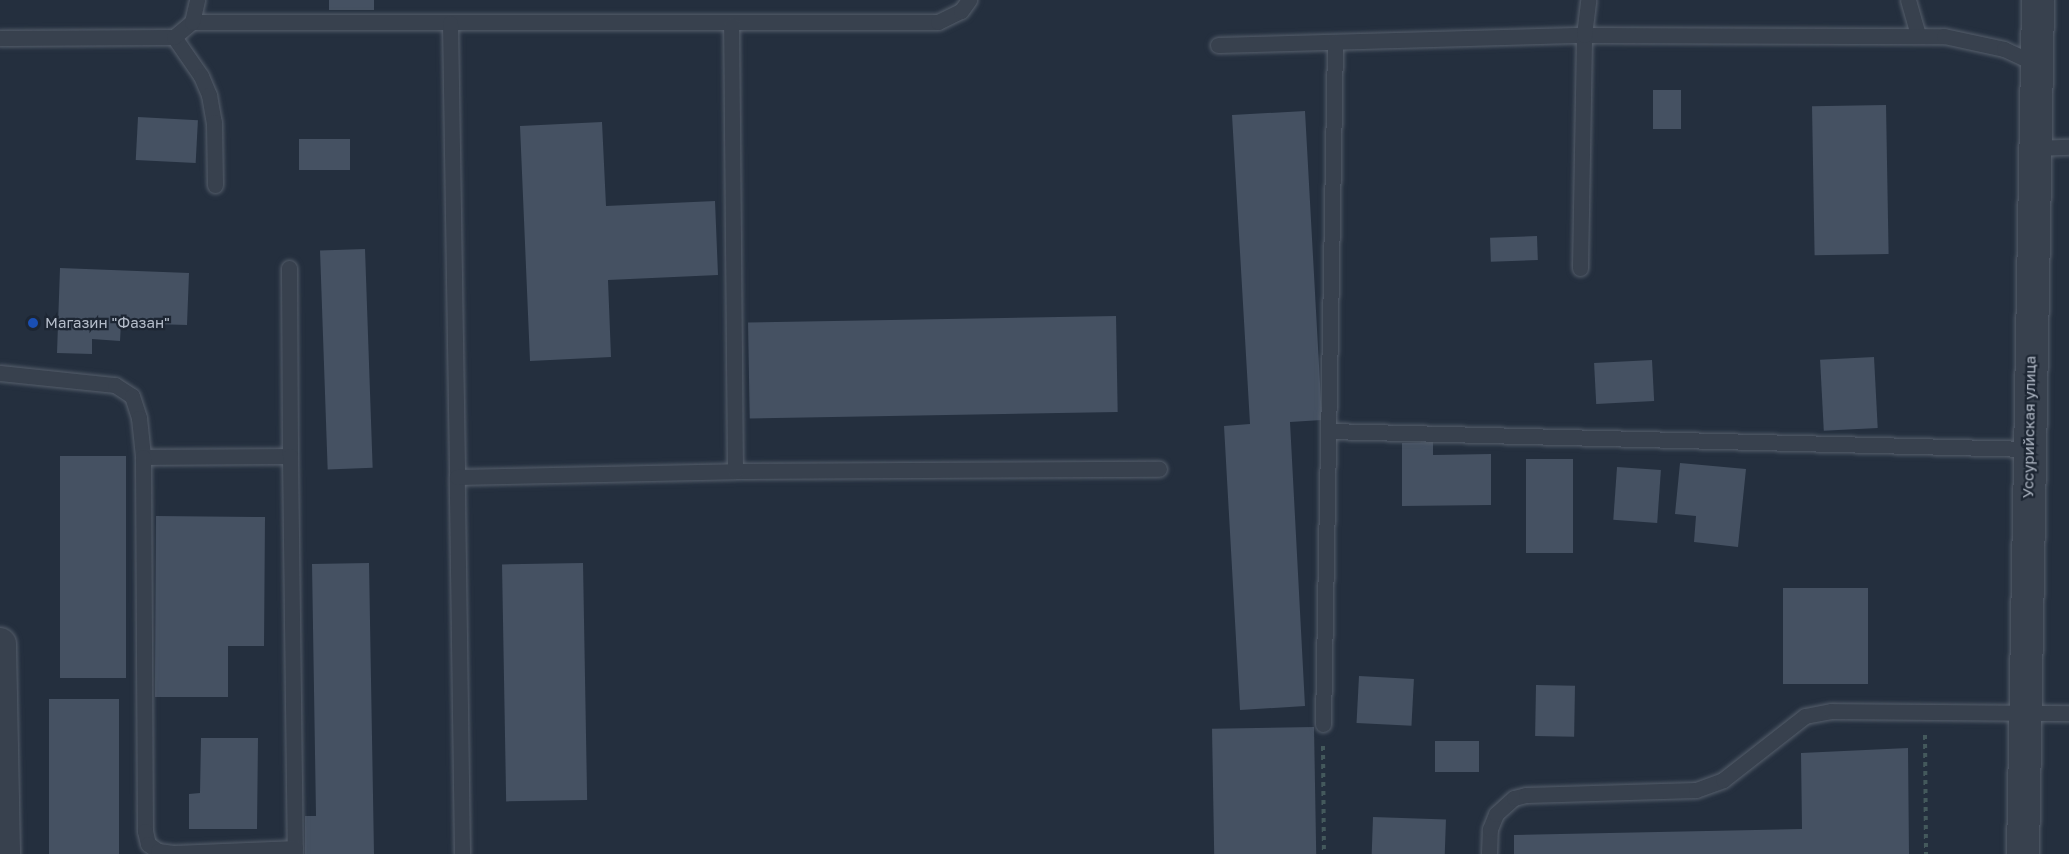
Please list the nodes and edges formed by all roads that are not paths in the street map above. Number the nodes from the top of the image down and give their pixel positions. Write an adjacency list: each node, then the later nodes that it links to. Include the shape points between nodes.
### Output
1 (197, 0): 6 (lane)
2 (969, 0): 8 (lane, via 961,11 938,22)
3 (1588, 0): 9 (lane)
4 (1908, 0): 10 (lane)
5 (2038, 0): 15 (street, Уссурийская улица)
6 (192, 22): 7 (lane); 11 (lane)
7 (450, 23): 8 (lane); 28 (lane)
8 (731, 25): 27 (lane)
9 (1584, 35): 10 (lane); 13 (lane); 20 (lane)
10 (1918, 36): 15 (lane, via 1969,39)
11 (174, 37): 12 (lane); 18 (lane, via 209,95 214,122)
12 (0, 38)
13 (1335, 42): 14 (lane); 22 (lane)
14 (1218, 45)
15 (2036, 64): 17 (street, Уссурийская улица)
16 (2069, 147): 17 (lane)
17 (2034, 148): 23 (street, Уссурийская улица)
18 (215, 185)
19 (289, 268): 24 (lane)
20 (1580, 268)
21 (0, 373): 25 (lane, via 96,380 115,385 132,396)
22 (1328, 431): 23 (lane); 32 (lane)
23 (2029, 449): 31 (street, Уссурийская улица)
24 (290, 456): 25 (lane); 33 (lane)
25 (143, 457): 33 (lane, via 148,844 158,851 174,853)
26 (1159, 469): 27 (lane)
27 (735, 471): 28 (lane)
28 (457, 477): 35 (lane)
29 (0, 644): 34 (street)
30 (2069, 713): 31 (lane)
31 (2026, 714): 36 (lane, via 1831,711 1805,716 1723,780 1696,790 1514,798 1496,814 1490,829); 37 (street, Уссурийская улица)
32 (1323, 724)
33 (295, 851)
34 (4, 854)
35 (462, 854)
36 (1489, 854)
37 (2023, 854)

